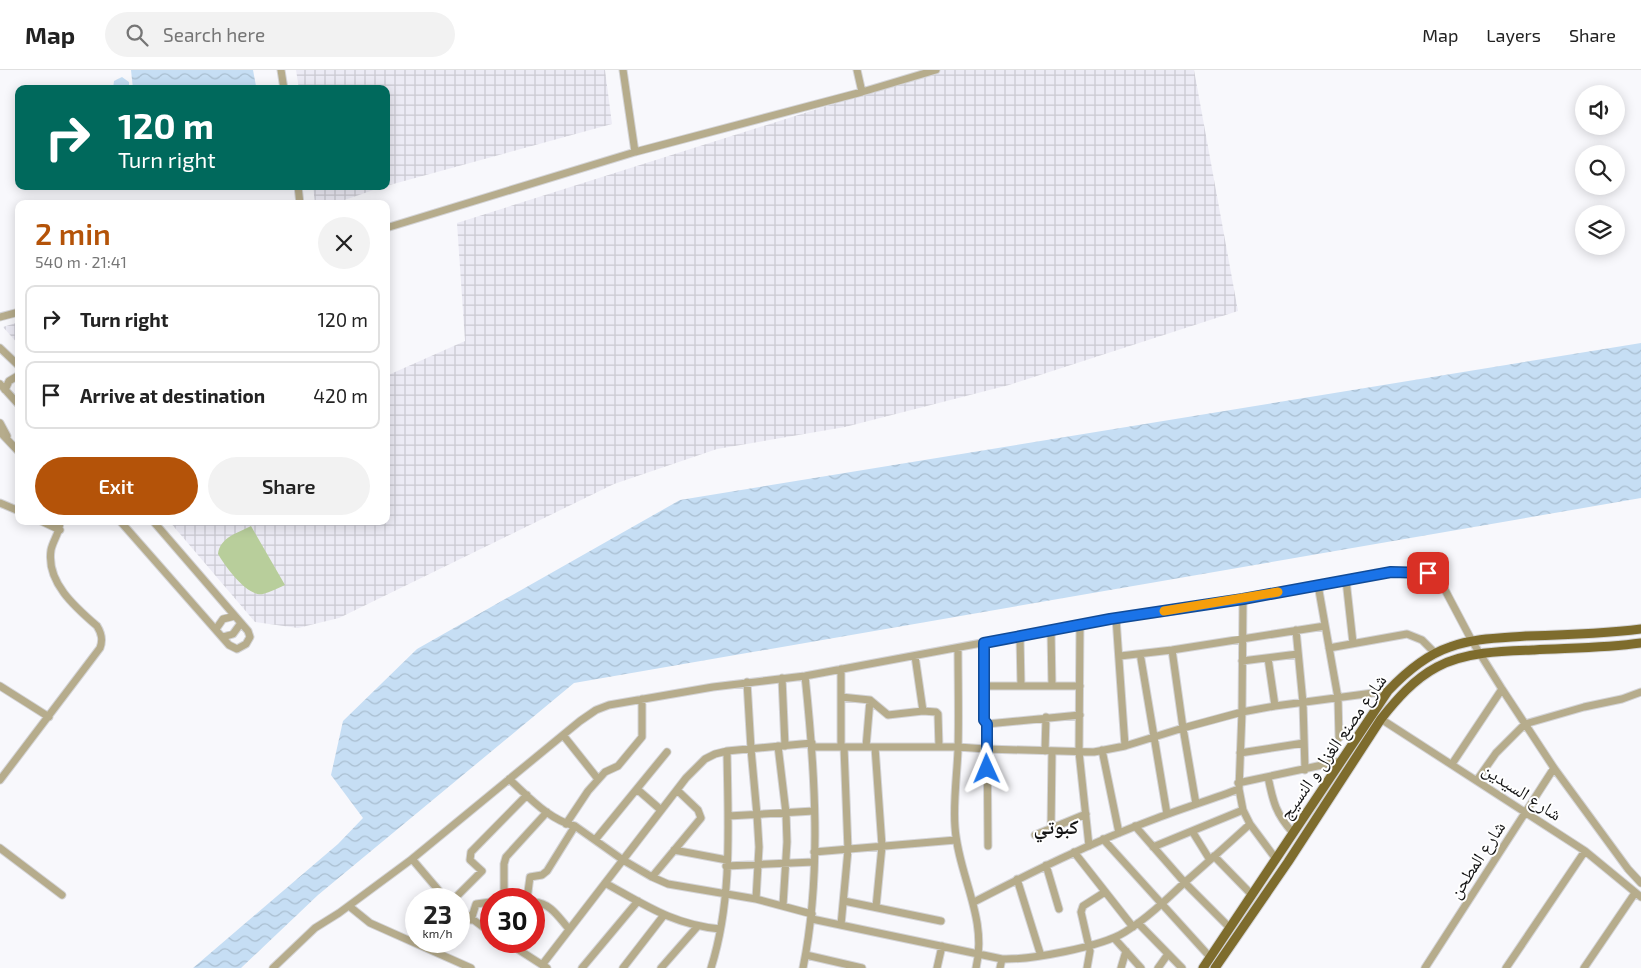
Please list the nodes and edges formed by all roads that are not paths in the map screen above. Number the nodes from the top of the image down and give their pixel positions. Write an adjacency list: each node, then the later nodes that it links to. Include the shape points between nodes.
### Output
1 (282, 70): 5 (street)
2 (623, 70): 7 (street)
3 (857, 70): 6 (street)
4 (936, 70): 6 (street)
5 (284, 85)
6 (862, 92): 7 (street)
7 (635, 152): 8 (street)
8 (390, 227)
9 (15, 313): 10 (street)
10 (0, 317)
11 (0, 348): 12 (street)
12 (15, 362)
13 (15, 377): 14 (street)
14 (2, 387): 15 (street)
15 (15, 396)
16 (0, 423): 18 (street)
17 (0, 432): 18 (street)
18 (10, 441): 19 (street)
19 (15, 447)
20 (1, 504): 21 (street)
21 (15, 509)
22 (49, 525): 26 (street)
23 (60, 525): 26 (street)
24 (124, 525): 35 (street)
25 (156, 525): 30 (street)
26 (60, 530): 78 (street, via 51,548 53,576 58,586 97,626 102,642)
27 (1346, 580): 28 (street, شارع السيدين); 42 (street, شارع السيدين, via 1391,572 1428,573 1444,588); 45 (street)
28 (1318, 585): 29 (street, شارع السيدين); 34 (street)
29 (1243, 599): 31 (street, شارع السيدين); 41 (street)
30 (235, 616): 32 (street); 35 (street, via 223,619)
31 (1116, 618): 33 (street, شارع السيدين); 53 (street)
32 (241, 623): 40 (street, via 233,634); 40 (street, via 250,634 246,644 232,648)
33 (1080, 624): 37 (street, شارع السيدين); 65 (street)
34 (1325, 626): 38 (street); 47 (street)
35 (216, 629): 40 (street)
36 (1641, 629): 42 (main road, شارع مصنع الغزل و النسيج)
37 (1051, 630): 39 (street, شارع السيدين); 64 (street)
38 (1296, 630): 41 (street); 50 (street)
39 (1020, 636): 43 (street, شارع السيدين); 63 (street)
40 (223, 637)
41 (1243, 638): 48 (street); 56 (street)
42 (1472, 641): 49 (main road, شارع مصنع الغزل و النسيج); 51 (street, شارع السيدين)
43 (984, 643): 46 (street, شارع السيدين); 62 (street)
44 (1641, 643): 51 (main road, شارع مصنع الغزل و النسيج)
45 (1353, 644): 47 (street); 49 (street, via 1407,634 1422,640)
46 (958, 648): 52 (street, شارع السيدين); 95 (street)
47 (1329, 648): 70 (street)
48 (1172, 650): 53 (street); 83 (street)
49 (1435, 653): 67 (main road, شارع مصنع الغزل و النسيج)
50 (1298, 654): 54 (street); 73 (street)
51 (1480, 654): 66 (street, شارع السيدين); 80 (main road, شارع مصنع الغزل و النسيج, via 1432,670 1410,687)
52 (915, 656): 57 (street, شارع السيدين); 75 (street)
53 (1120, 656): 90 (street)
54 (1268, 658): 56 (street); 74 (street)
55 (1141, 659): 85 (street)
56 (1242, 661): 76 (street)
57 (841, 669): 58 (street, شارع السيدين); 69 (street)
58 (805, 676): 59 (street, شارع السيدين); 88 (street)
59 (782, 678): 60 (street, شارع السيدين); 89 (street)
60 (747, 682): 71 (street, شارع السيدين); 96 (street)
61 (0, 686): 78 (street)
62 (985, 686): 63 (street); 81 (street, via 984,720)
63 (1021, 686): 64 (street)
64 (1052, 686): 65 (street)
65 (1080, 686): 77 (street)
66 (1502, 690): 82 (street, شارع السيدين); 105 (street)
67 (1388, 691): 70 (street); 104 (main road, شارع مصنع الغزل و النسيج)
68 (1641, 692): 82 (street)
69 (841, 697): 72 (street); 91 (street)
70 (1338, 698): 73 (street); 86 (street)
71 (642, 699): 84 (street, شارع السيدين, via 602,707); 110 (street, via 642,737 618,766)
72 (870, 700): 75 (street, via 888,716); 92 (street)
73 (1303, 703): 74 (street); 87 (street)
74 (1274, 706): 76 (street)
75 (923, 711): 94 (street, via 938,714)
76 (1242, 712): 83 (street); 103 (street)
77 (1080, 715): 79 (street); 102 (street)
78 (49, 717): 111 (street)
79 (1046, 717): 81 (street); 100 (street)
80 (1381, 719): 105 (street, شارع السيدين); 227 (main road, شارع مصنع الغزل و النسيج)
81 (987, 724): 97 (street)
82 (1525, 724): 106 (street, شارع السيدين); 112 (street, via 1496,753)
83 (1183, 728): 85 (street); 117 (street)
84 (562, 734): 109 (street, شارع السيدين); 110 (street)
85 (1154, 738): 90 (street); 125 (street)
86 (1339, 738)
87 (1304, 742): 103 (street); 107 (street)
88 (812, 745): 89 (street); 91 (street); 120 (street)
89 (782, 746): 96 (street); 123 (street)
90 (1125, 746): 98 (street)
91 (842, 747): 92 (street); 146 (street)
92 (866, 747): 93 (street)
93 (875, 747): 94 (street); 140 (street)
94 (939, 747): 95 (street)
95 (958, 747): 97 (street); 139 (street)
96 (751, 749): 99 (street); 126 (street)
97 (986, 750): 100 (street); 141 (street)
98 (1102, 750): 102 (street); 134 (street)
99 (727, 751): 115 (street, via 705,759); 127 (street)
100 (1049, 751): 102 (street); 132 (street)
101 (667, 752): 114 (street)
102 (1079, 752): 124 (street)
103 (1240, 753): 113 (street)
104 (1342, 761): 107 (street); 135 (main road, شارع مصنع الغزل و النسيج)
105 (1452, 764): 112 (street, شارع السيدين)
106 (1554, 768): 121 (street, شارع المطحن); 161 (street, شارع السيدين)
107 (1304, 770): 108 (street)
108 (1268, 777): 113 (street); 135 (street, via 1272,800)
109 (509, 778): 116 (street); 151 (street, شارع السيدين)
110 (598, 779): 128 (street)
111 (0, 780)
112 (1477, 780): 121 (street, شارع السيدين)
113 (1238, 786): 117 (street); 119 (street)
114 (638, 790): 118 (street); 138 (street)
115 (677, 790): 118 (street); 145 (street, via 701,815)
116 (527, 795): 122 (street); 165 (street, via 471,852 470,860 482,871)
117 (1196, 804): 125 (street)
118 (661, 810): 153 (street)
119 (1243, 810): 129 (street); 133 (street)
120 (814, 811): 123 (street); 148 (street)
121 (1526, 811): 147 (street, شارع السيدين); 228 (street, شارع المطحن)
122 (547, 812): 128 (street); 166 (street, via 506,857)
123 (786, 813): 126 (street); 156 (street)
124 (1086, 814): 132 (street); 142 (street)
125 (1167, 814): 131 (street)
126 (757, 815): 127 (street); 157 (street)
127 (728, 816): 155 (street)
128 (566, 824): 130 (street)
129 (1250, 824): 150 (street); 152 (street)
130 (575, 826): 138 (street); 167 (street, via 547,871 530,877)
131 (1135, 826): 134 (street); 143 (street)
132 (1051, 828): 136 (street)
133 (1192, 831): 143 (street); 150 (street)
134 (1119, 833): 137 (street)
135 (1293, 833): 152 (main road, شارع مصنع الغزل و النسيج)
136 (1035, 835)
137 (1103, 839): 142 (street); 178 (street)
138 (595, 840): 153 (street)
139 (956, 840): 140 (street); 176 (street)
140 (882, 846): 146 (street); 182 (street)
141 (988, 846)
142 (1089, 846): 149 (street)
143 (1153, 847): 163 (street)
144 (0, 848): 170 (street)
145 (674, 850): 155 (street); 159 (street)
146 (848, 850): 148 (street); 175 (street)
147 (1585, 851): 172 (street, شارع السيدين); 229 (street)
148 (814, 852): 154 (street)
149 (1074, 852): 158 (street); 168 (street)
150 (1212, 858): 163 (street); 171 (street)
151 (412, 859): 164 (street); 180 (street, شارع السيدين)
152 (1276, 859): 171 (main road, شارع مصنع الغزل و النسيج)
153 (623, 860): 159 (street); 162 (street)
154 (814, 862): 156 (street); 185 (street)
155 (727, 863): 157 (street); 169 (street)
156 (787, 864): 157 (street); 181 (street)
157 (758, 866): 173 (street)
158 (1046, 866): 160 (street); 183 (street)
159 (652, 877): 169 (street, via 679,887)
160 (1017, 879): 176 (street); 203 (street)
161 (1641, 882)
162 (605, 883): 174 (street); 194 (street)
163 (1185, 883): 178 (street); 192 (street)
164 (437, 888)
165 (465, 888)
166 (504, 888)
167 (528, 888)
168 (1105, 892): 189 (street); 196 (street, via 1083,906 1081,912)
169 (725, 893): 173 (street); 193 (street)
170 (62, 895)
171 (1252, 895): 192 (main road, شارع مصنع الغزل و النسيج)
172 (1638, 895): 230 (street)
173 (756, 899): 181 (street)
174 (638, 901): 184 (street); 211 (street)
175 (844, 901): 182 (street); 188 (street)
176 (974, 902): 202 (street)
177 (480, 903): 186 (street, via 476,904)
178 (1162, 904): 189 (street); 204 (street)
179 (545, 905): 194 (street)
180 (348, 906): 209 (street, شارع السيدين, via 315,928); 210 (street, via 370,923)
181 (783, 906): 185 (street)
182 (876, 907): 187 (street)
183 (1059, 909)
184 (664, 915): 191 (street); 212 (street)
185 (812, 916): 188 (street); 201 (street)
186 (471, 920): 190 (street)
187 (940, 921)
188 (841, 925): 197 (street)
189 (1135, 925): 195 (street); 200 (street)
190 (480, 926)
191 (697, 927): 193 (street); 213 (street)
192 (1230, 928): 204 (main road, شارع مصنع الغزل و النسيج)
193 (720, 929): 214 (street)
194 (569, 930): 207 (street)
195 (1114, 938): 196 (street); 198 (street)
196 (1090, 945): 203 (street); 221 (street)
197 (942, 946): 202 (street); 217 (street)
198 (1126, 951): 222 (street); 223 (street)
199 (524, 953): 207 (street)
200 (1168, 954): 224 (street); 225 (street)
201 (806, 955): 208 (street); 215 (street)
202 (979, 955): 206 (street); 218 (street)
203 (1041, 956): 205 (street)
204 (1210, 957): 226 (main road, شارع مصنع الغزل و النسيج)
205 (1027, 958): 206 (street); 220 (street)
206 (1002, 959): 219 (street)
207 (544, 966)
208 (850, 967): 216 (street)
209 (273, 968)
210 (471, 968)
211 (582, 968)
212 (623, 968)
213 (661, 968)
214 (711, 968)
215 (803, 968)
216 (862, 968)
217 (937, 968)
218 (976, 968)
219 (1000, 968)
220 (1025, 968)
221 (1087, 968)
222 (1121, 968)
223 (1141, 968)
224 (1158, 968)
225 (1182, 968)
226 (1203, 968)
227 (1215, 968)
228 (1425, 968)
229 (1506, 968)
230 (1584, 968)

